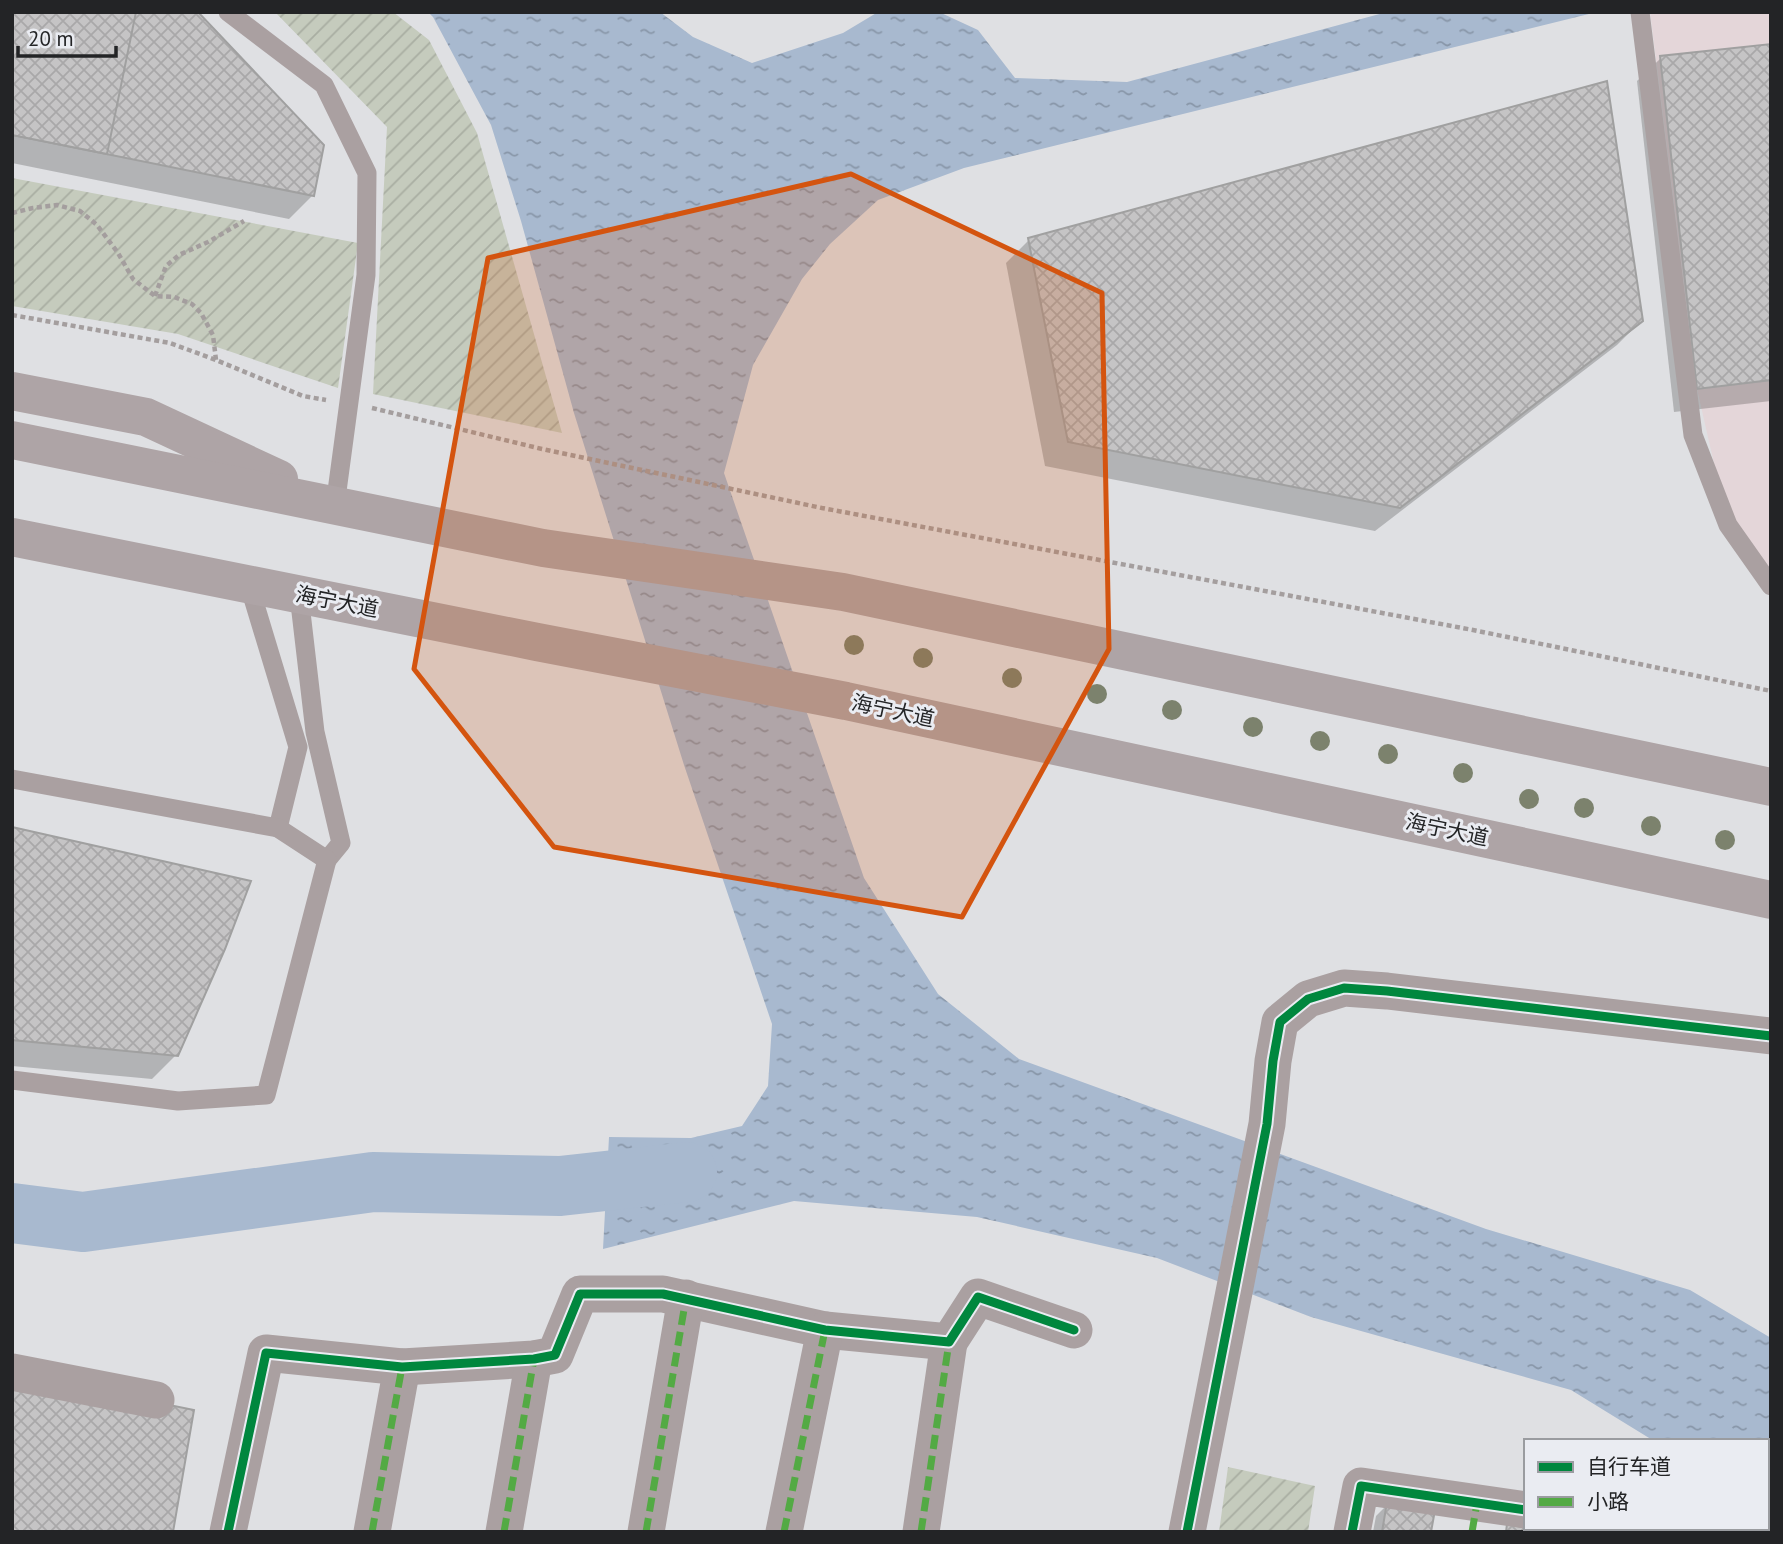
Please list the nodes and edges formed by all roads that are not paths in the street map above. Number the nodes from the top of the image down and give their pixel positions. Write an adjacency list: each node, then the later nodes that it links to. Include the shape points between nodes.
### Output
1 (228, 12): 5 (lane, via 324,85 367,173 366,275)
2 (1641, 19): 8 (lane, via 1693,435 1728,525)
3 (12, 391): 5 (highway, via 146,416)
4 (12, 440): 5 (highway)
5 (335, 506): 11 (highway, via 543,548 843,592)
6 (12, 537): 7 (highway, 海宁大道)
7 (249, 585): 9 (highway, 海宁大道); 12 (lane, via 298,747)
8 (1771, 586)
9 (299, 594): 13 (lane, via 314,732 341,843); 14 (highway, 海宁大道, via 846,701)
10 (12, 779): 12 (lane)
11 (1771, 787)
12 (278, 828): 13 (lane)
13 (327, 860): 16 (lane, via 266,1095 178,1101)
14 (1771, 900)
15 (1771, 1036): 33 (street, via 1344,988 1308,999 1280,1022 1267,1124)
16 (12, 1080)
17 (685, 1298): 19 (street); 21 (street, via 580,1294 555,1355); 30 (street)
18 (1074, 1329): 20 (street, via 978,1297)
19 (825, 1331): 20 (street); 31 (street)
20 (949, 1342): 32 (street)
21 (534, 1359): 22 (street); 29 (street)
22 (402, 1367): 27 (street, via 266,1353); 28 (street)
23 (12, 1372): 24 (street)
24 (156, 1400)
25 (1524, 1510): 26 (street)
26 (1475, 1518): 34 (street, via 1361,1486)
27 (228, 1532)
28 (372, 1532)
29 (504, 1532)
30 (646, 1532)
31 (784, 1532)
32 (921, 1532)
33 (1186, 1532)
34 (1352, 1532)

